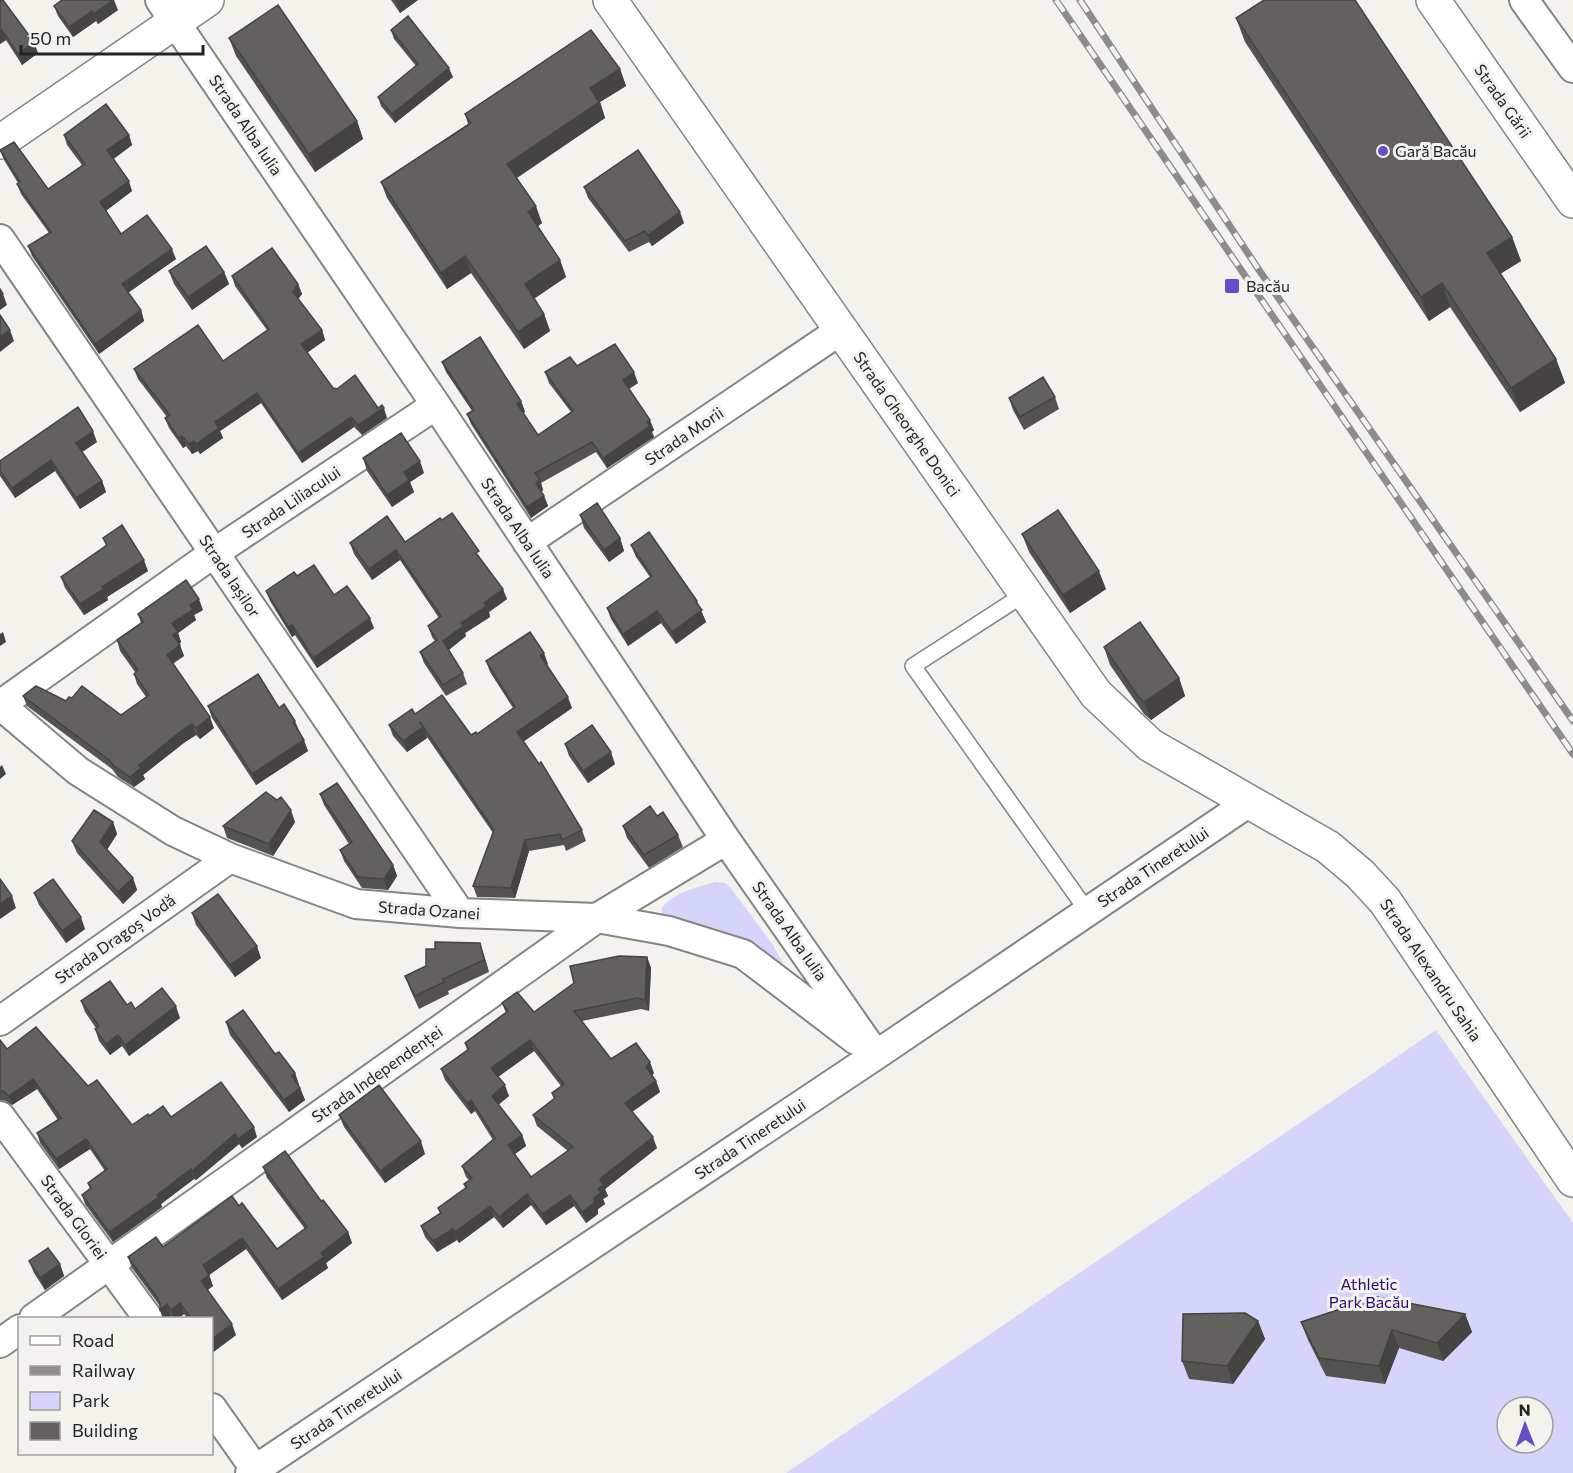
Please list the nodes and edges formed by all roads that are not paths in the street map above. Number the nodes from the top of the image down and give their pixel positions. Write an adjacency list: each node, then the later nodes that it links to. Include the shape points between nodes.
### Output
1 (207, 0): 5 (street)
2 (610, 0): 10 (street, Strada Gheorghe Donici)
3 (1433, 0): 8 (street, Strada Gării)
4 (1524, 0): 6 (street)
5 (168, 12): 7 (street); 11 (street, Strada Alba Iulia)
6 (1573, 68)
7 (0, 142)
8 (1573, 201)
9 (0, 239): 13 (street, Strada Iașilor)
10 (841, 330): 12 (street, Strada Morii); 14 (street, Strada Gheorghe Donici)
11 (436, 405): 12 (street, Strada Alba Iulia); 13 (street, Strada Liliacului)
12 (527, 542): 17 (street, Strada Alba Iulia)
13 (214, 553): 15 (street, Strada Liliacului); 20 (street, Strada Iașilor)
14 (1026, 593): 16 (street, Strada Gheorghe Donici, via 1096,694 1120,718 1150,745); 19 (lane, via 913,666)
15 (0, 705): 18 (street, Strada Ozanei, via 78,771 173,831)
16 (1248, 802): 19 (street, Strada Tineretului); 25 (street, Strada Alexandru Sahia, via 1328,847 1385,902)
17 (726, 840): 21 (street, Strada Independenței); 23 (street, Strada Alba Iulia)
18 (230, 858): 20 (street, Strada Ozanei, via 356,904); 22 (street, Strada Dragoș Vodă)
19 (1088, 912): 23 (street, Strada Tineretului)
20 (460, 913): 21 (street, Strada Ozanei)
21 (597, 918): 23 (street, Strada Ozanei, via 669,931 743,954); 26 (street, Strada Independenței)
22 (0, 1021)
23 (876, 1055): 32 (street, Strada Tineretului)
24 (0, 1116): 26 (street, Strada Gloriei)
25 (1573, 1180)
26 (109, 1264): 27 (street, Strada Independenței); 28 (street, Strada Gloriei)
27 (35, 1317)
28 (147, 1317)
29 (18, 1330): 30 (street)
30 (0, 1343)
31 (213, 1410): 32 (street)
32 (253, 1471)

